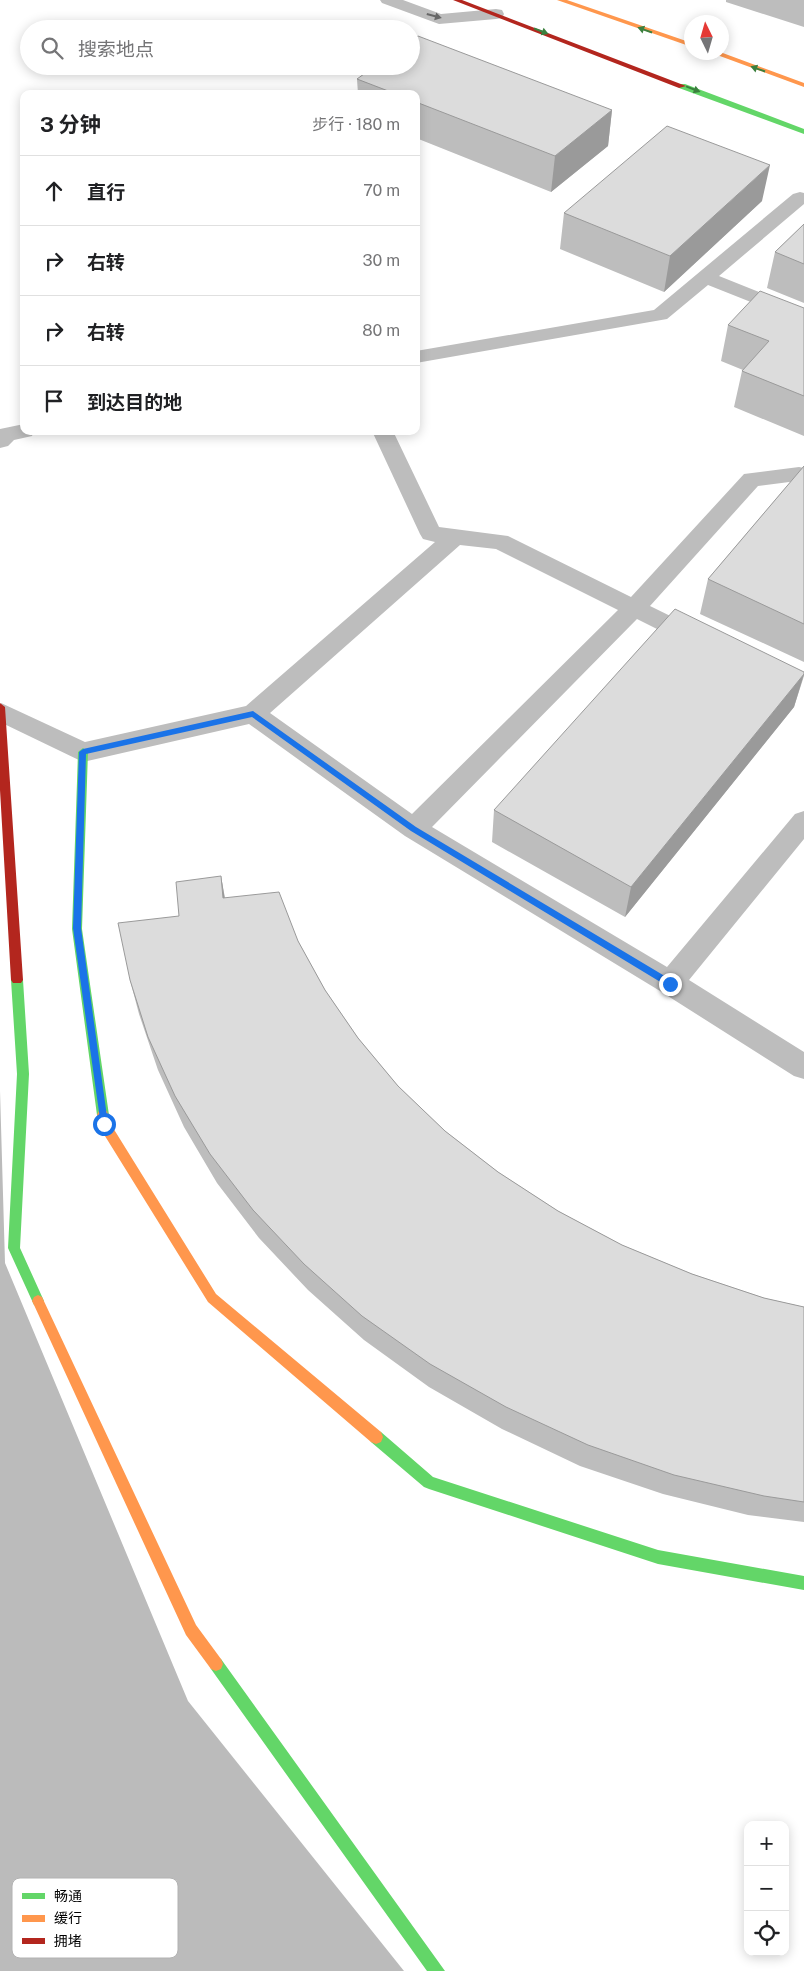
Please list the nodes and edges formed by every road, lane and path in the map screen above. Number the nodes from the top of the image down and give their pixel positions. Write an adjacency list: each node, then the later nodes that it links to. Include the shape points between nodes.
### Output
1 (388, 0): 4 (street, one-way to 4, via 439,19)
2 (456, 0): 4 (main road)
3 (560, 0): 5 (main road, one-way to 3)
4 (496, 14): 8 (main road, one-way to 8)
5 (684, 43)
6 (729, 58): 7 (main road, one-way to 6)
7 (804, 84)
8 (804, 132)
9 (800, 198): 10 (street)
10 (705, 277): 11 (street); 12 (street, via 660,315)
11 (804, 317)
12 (420, 356)
13 (20, 432): 15 (street, via 7,434)
14 (384, 435): 17 (street, via 431,534)
15 (0, 441)
16 (804, 476): 18 (street, via 752,478)
17 (455, 537): 18 (street, via 500,542); 21 (street)
18 (634, 608): 19 (street); 24 (street)
19 (714, 647)
20 (0, 710): 22 (street); 28 (main road, via 22,1074 14,1248 191,1630)
21 (253, 714): 22 (street); 24 (street)
22 (83, 752): 27 (main road, via 77,928 104,1124 212,1298 429,1482 658,1557)
23 (804, 821): 25 (street)
24 (414, 829): 25 (street)
25 (670, 984): 26 (street)
26 (804, 1067)
27 (804, 1583)
28 (437, 1971)

